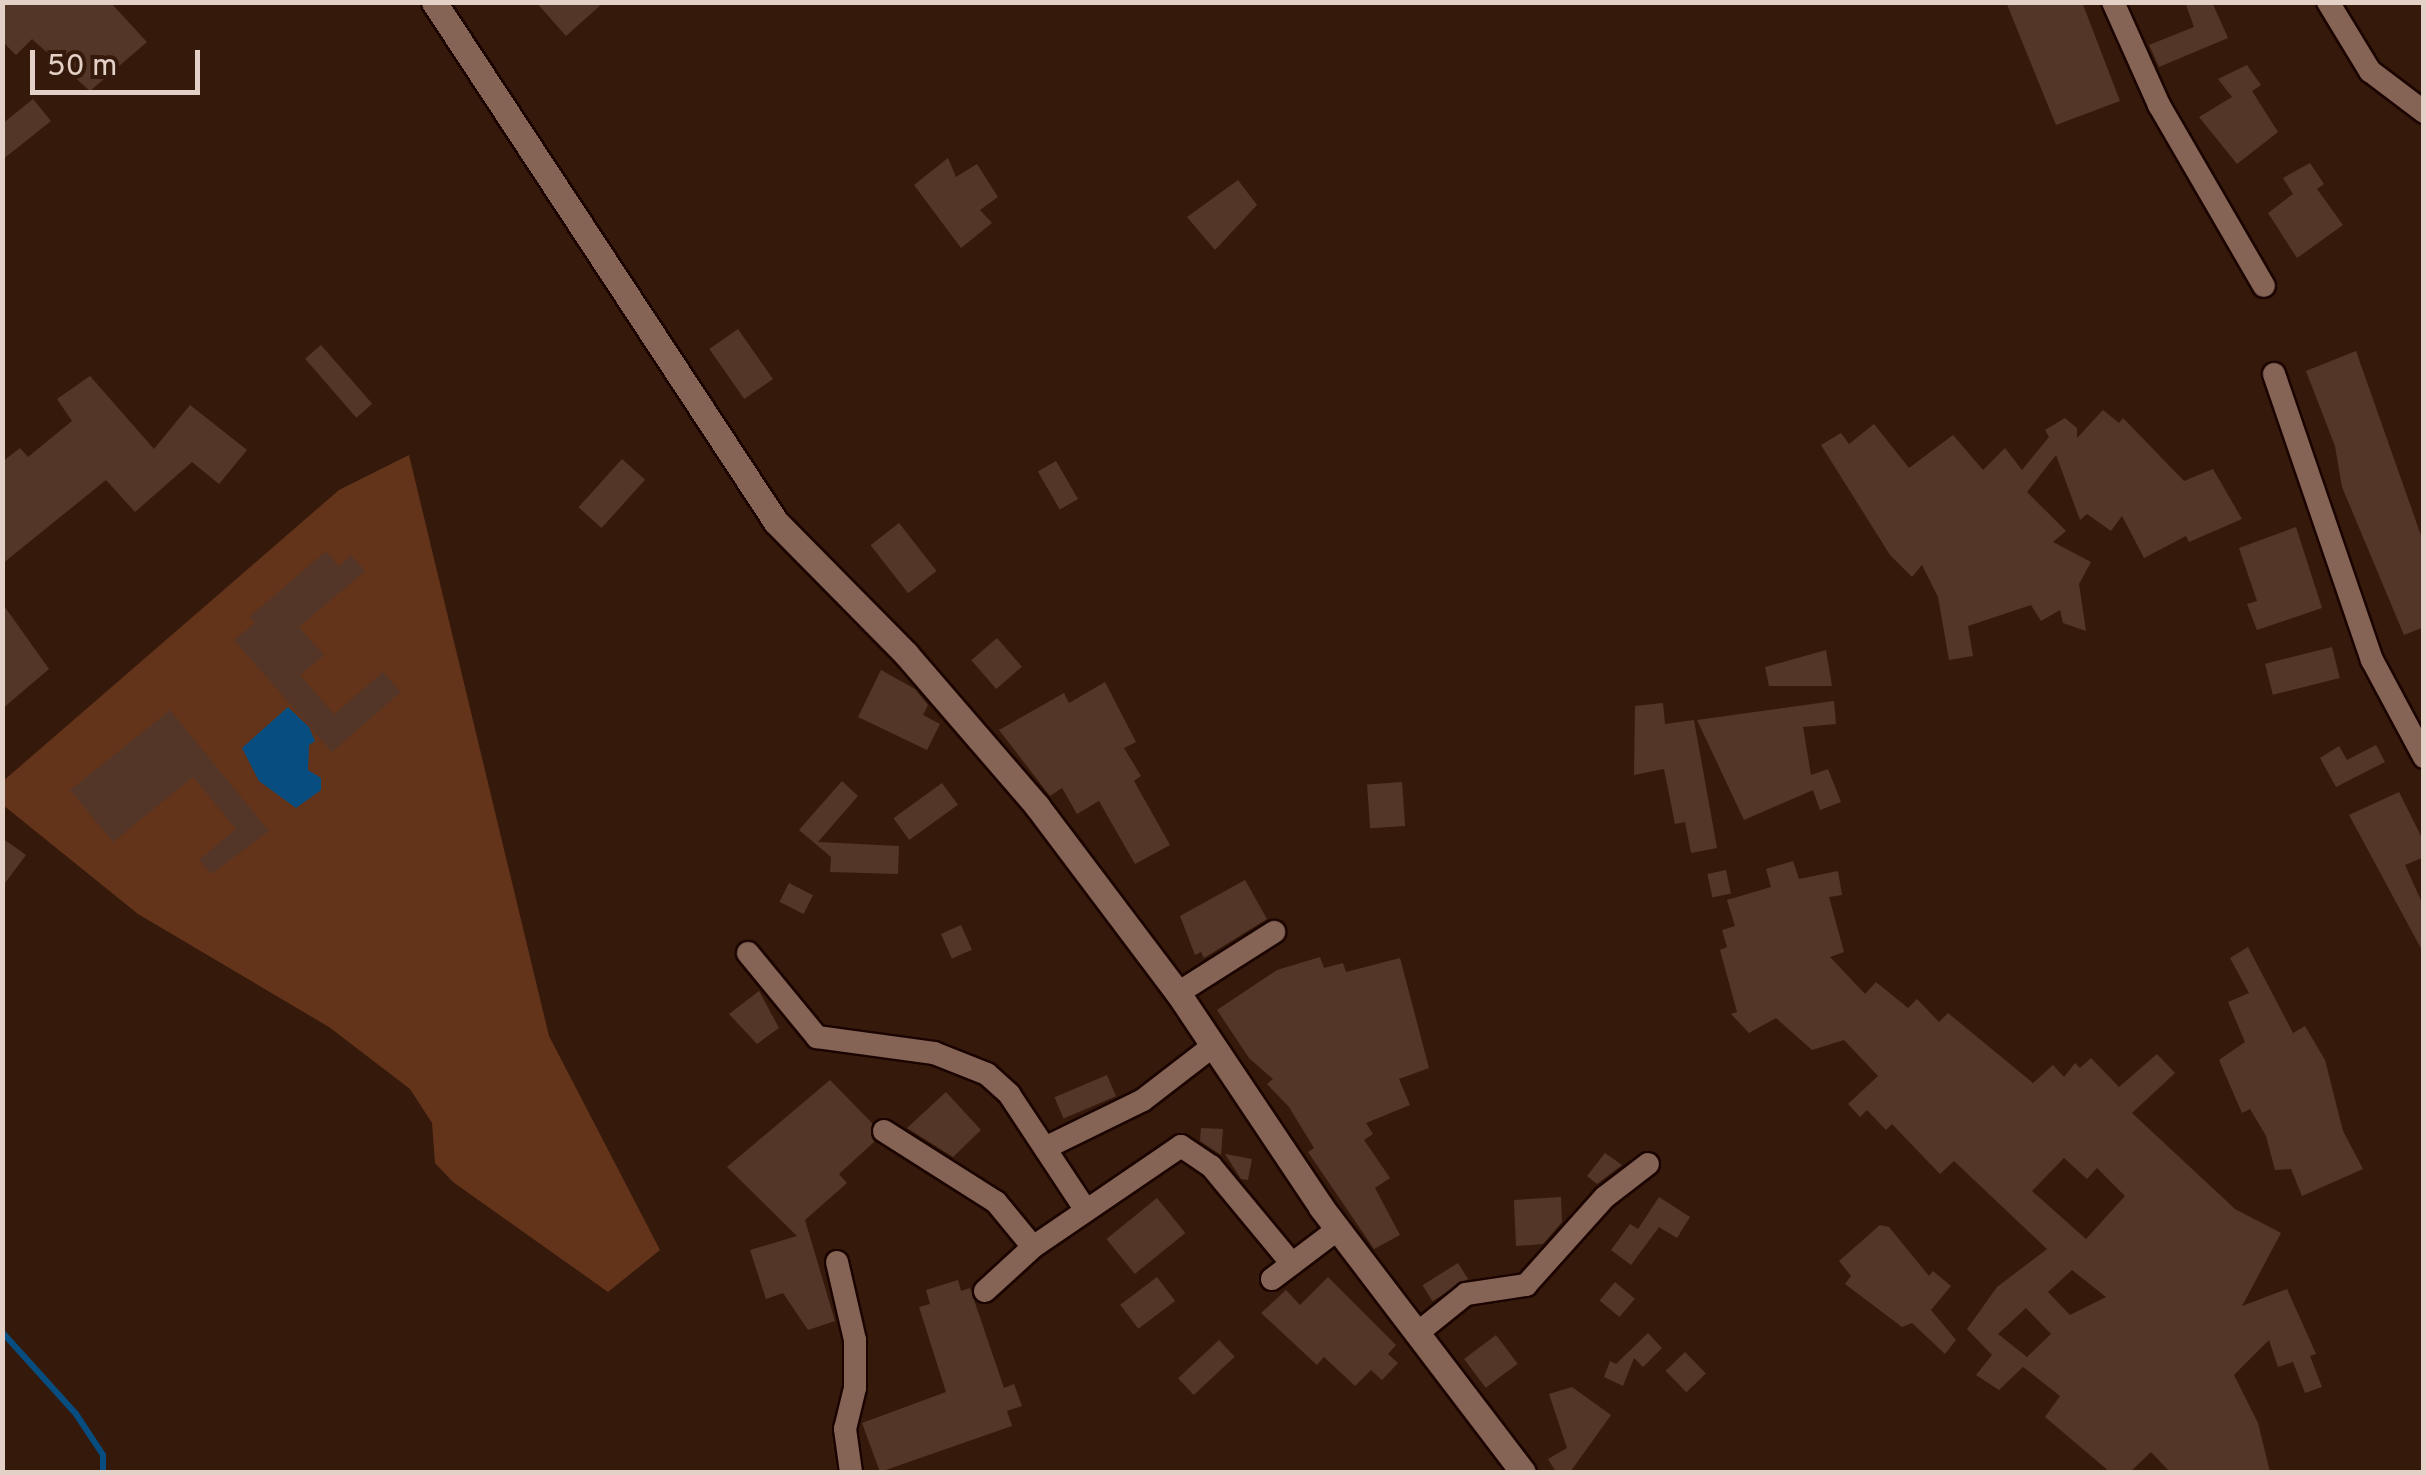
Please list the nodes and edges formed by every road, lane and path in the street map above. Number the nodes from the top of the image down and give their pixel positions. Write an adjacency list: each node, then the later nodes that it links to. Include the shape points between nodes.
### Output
1 (434, 2): 10 (street, via 776,522 993,753)
2 (2113, 2): 5 (street, via 2159,104)
3 (2328, 2): 4 (street, via 2370,71)
4 (2424, 112)
5 (2264, 286)
6 (2274, 374): 7 (street, via 2372,660)
7 (2424, 757)
8 (1274, 932): 10 (street)
9 (748, 953): 13 (street, via 808,1032 934,1052 974,1067 1009,1094)
10 (1178, 994): 11 (street)
11 (1213, 1046): 13 (street, via 1142,1100); 16 (street)
12 (884, 1131): 17 (street, via 996,1202)
13 (1045, 1148): 15 (street)
14 (1648, 1164): 22 (street, via 1605,1197 1526,1285 1466,1294)
15 (1085, 1210): 17 (street); 19 (street, via 1164,1154 1186,1146)
16 (1338, 1229): 19 (street); 22 (street)
17 (1033, 1247): 21 (street)
18 (837, 1262): 23 (street, via 855,1340 855,1388 845,1429)
19 (1292, 1264): 20 (street)
20 (1272, 1279)
21 (985, 1291)
22 (1420, 1331): 24 (street)
23 (850, 1472)
24 (1523, 1472)

